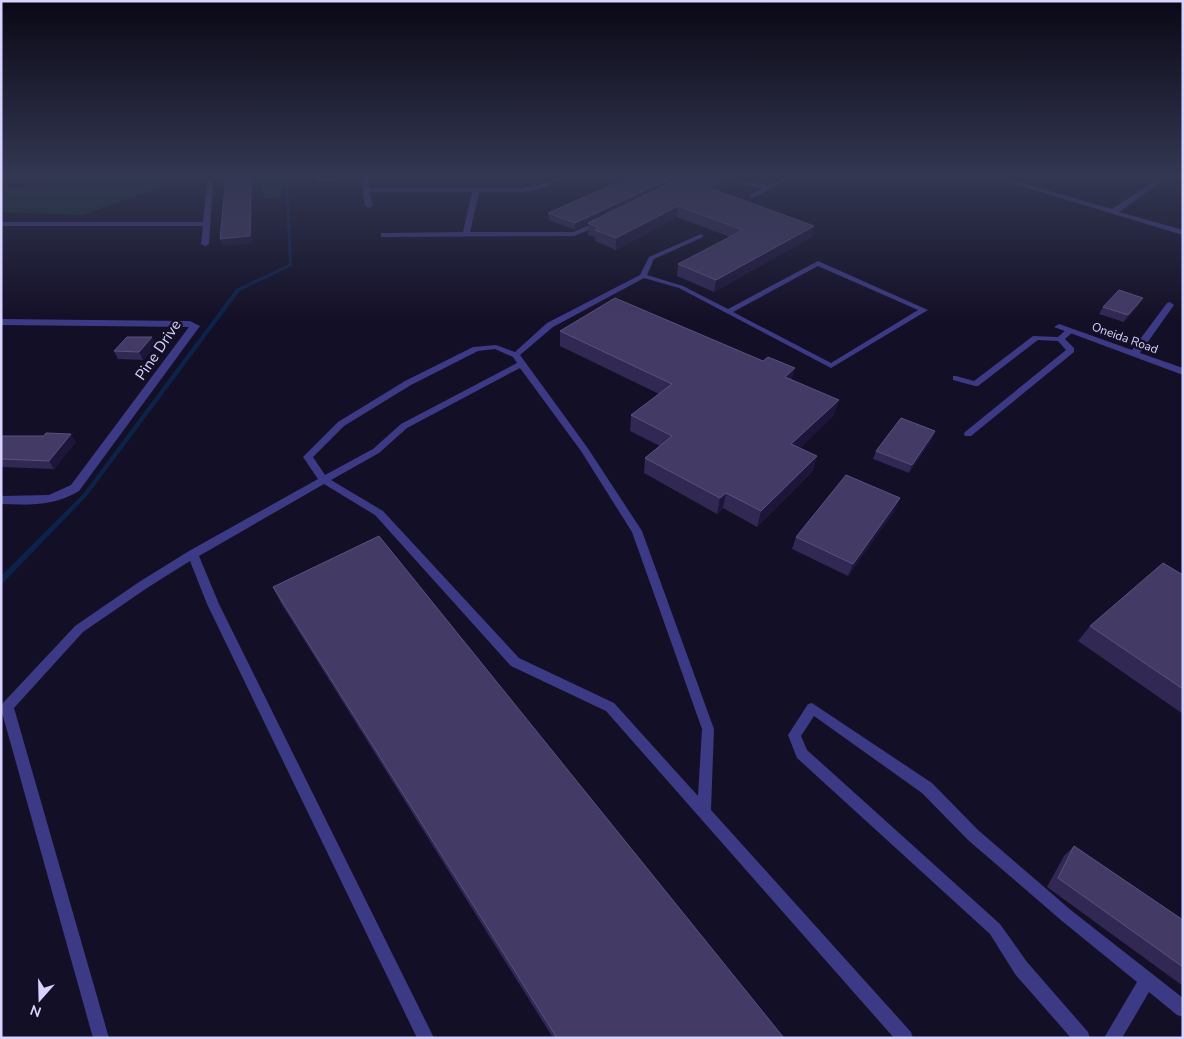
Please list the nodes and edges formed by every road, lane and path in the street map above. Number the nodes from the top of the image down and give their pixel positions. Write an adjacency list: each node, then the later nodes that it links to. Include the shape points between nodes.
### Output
1 (468, 223): 7 (street)
2 (601, 223): 7 (street, via 574,234)
3 (1151, 223): 6 (street)
4 (1, 224): 5 (street)
5 (205, 224): 10 (street)
6 (1183, 233)
7 (466, 234): 8 (street)
8 (384, 235)
9 (701, 236): 11 (lane, via 651,258)
10 (205, 244)
11 (643, 276): 13 (lane, via 681,287); 19 (lane, via 550,325)
12 (1170, 305): 18 (street)
13 (728, 312): 13 (lane, via 818,263 924,310 831,366)
14 (1, 322): 24 (street, Pine Drive, via 195,326 75,488 66,495 47,500)
15 (1059, 327): 16 (street, Oneida Road)
16 (1070, 331): 17 (lane); 18 (street, Oneida Road)
17 (1060, 339): 21 (lane, via 1036,338 975,384); 22 (lane, via 1071,350)
18 (1134, 354): 20 (street, Oneida Road)
19 (518, 360): 23 (lane, via 404,426 376,451); 23 (lane, via 496,347 476,349 408,383 341,424 308,457); 26 (lane, via 584,449 636,531 708,729)
20 (1183, 372)
21 (956, 378)
22 (968, 434)
23 (324, 480): 25 (lane); 26 (lane, via 379,513 515,662 610,707)
24 (1, 500)
25 (193, 554): 29 (lane, via 79,629 7,707); 30 (lane, via 213,604)
26 (704, 812): 31 (lane)
27 (1146, 980): 28 (lane); 32 (lane, via 973,835 927,788 812,708 794,735 802,754 995,929 1022,968); 33 (lane)
28 (1183, 1009)
29 (101, 1038)
30 (426, 1038)
31 (905, 1038)
32 (1082, 1038)
33 (1112, 1038)

